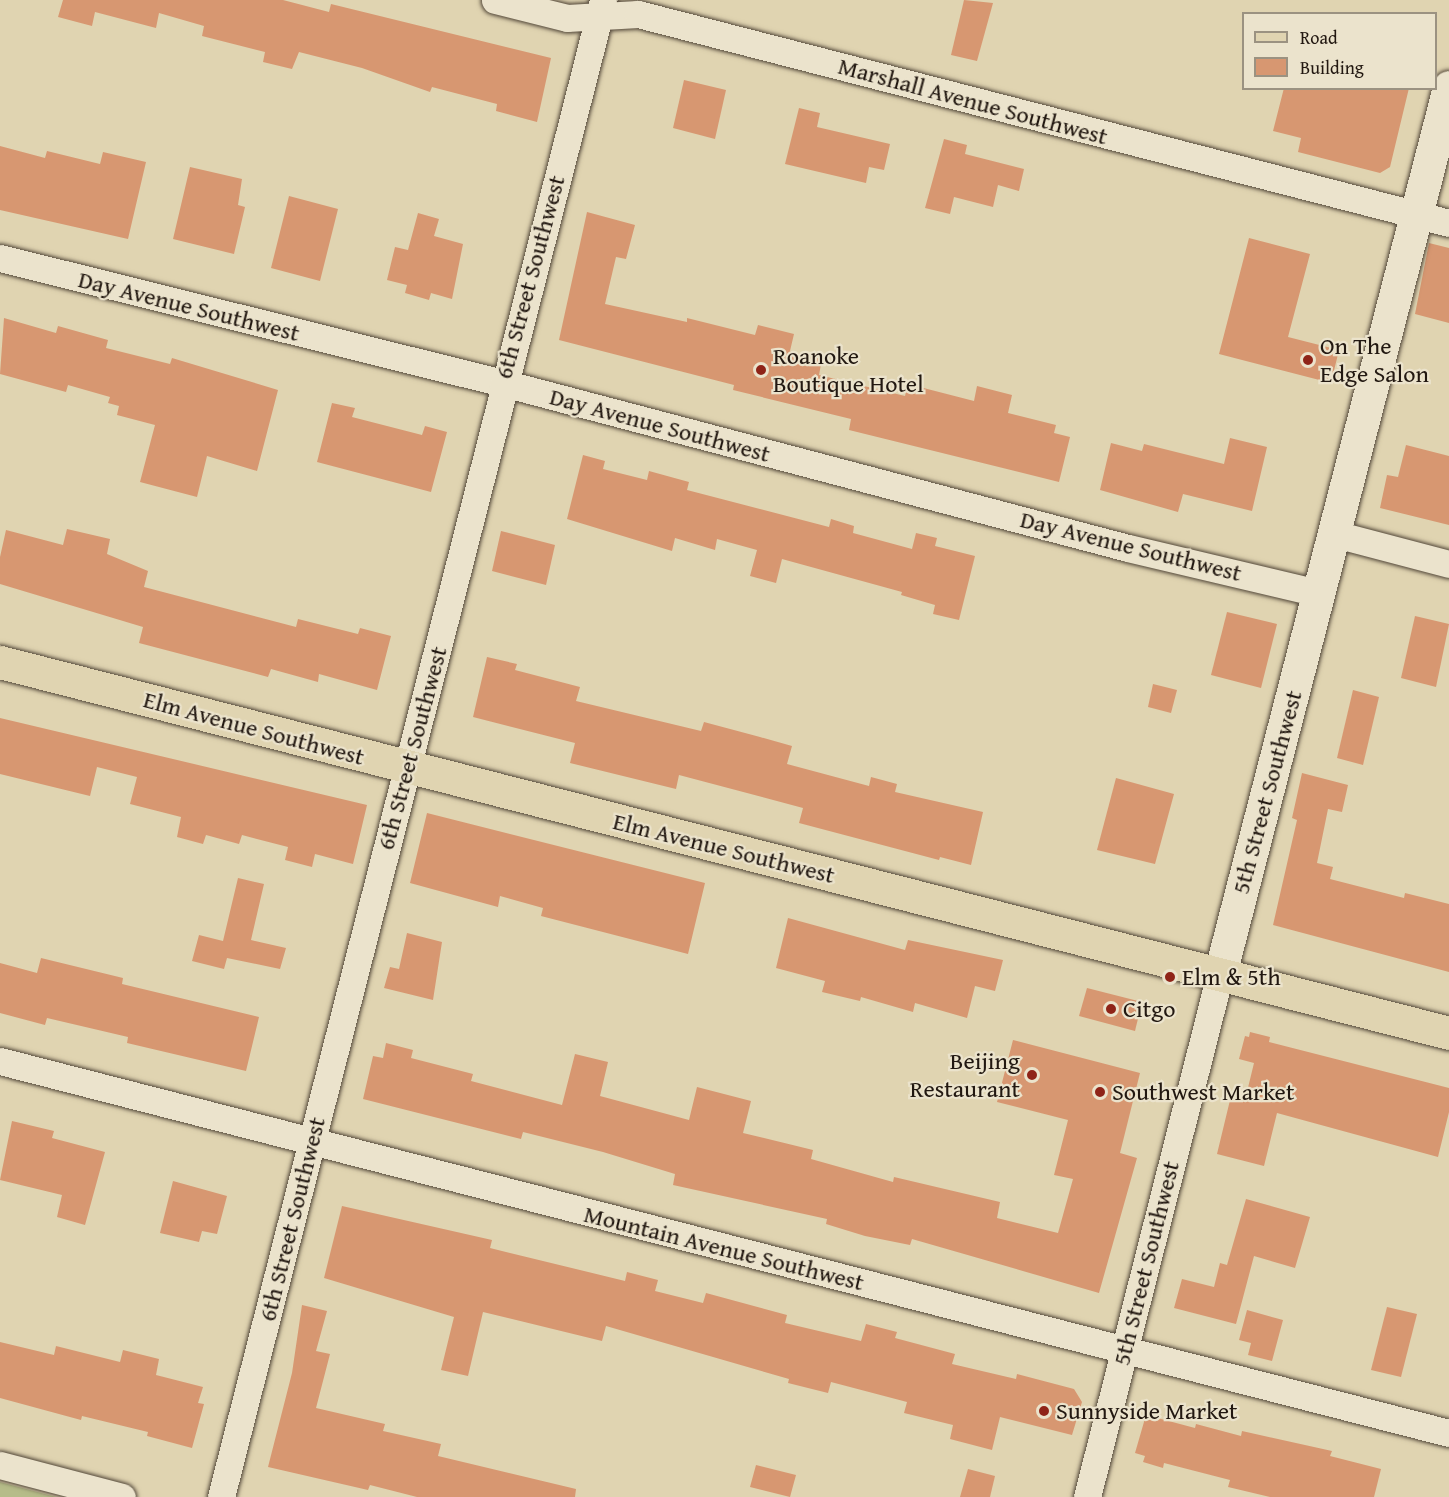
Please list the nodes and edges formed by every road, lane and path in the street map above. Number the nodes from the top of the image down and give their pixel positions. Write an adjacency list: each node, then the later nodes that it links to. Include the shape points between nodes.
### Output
1 (495, 0): 2 (street, Marshall Avenue Southwest, via 567,18)
2 (602, 8): 4 (street, Marshall Avenue Southwest, via 638,14); 7 (street, 6th Street Southwest)
3 (1449, 87): 4 (street, 5th Street Southwest)
4 (1417, 215): 5 (street, Marshall Avenue Southwest); 8 (street, 5th Street Southwest)
5 (1449, 223)
6 (0, 258): 7 (street, Day Avenue Southwest)
7 (503, 383): 10 (street, Day Avenue Southwest, via 1128,548); 12 (street, 6th Street Southwest, via 458,575)
8 (1335, 534): 9 (street); 10 (street, 5th Street Southwest)
9 (1449, 564)
10 (1319, 593): 13 (street, 5th Street Southwest)
11 (0, 662): 12 (main road, Elm Avenue Southwest)
12 (405, 767): 13 (main road, Elm Avenue Southwest); 16 (street, 6th Street Southwest)
13 (1220, 974): 14 (main road, Elm Avenue Southwest); 17 (street, 5th Street Southwest)
14 (1449, 1033)
15 (0, 1060): 16 (street, Mountain Avenue Southwest)
16 (312, 1142): 17 (street, Mountain Avenue Southwest); 21 (street, 6th Street Southwest)
17 (1123, 1350): 18 (street, Mountain Avenue Southwest); 22 (street, 5th Street Southwest)
18 (1449, 1433)
19 (0, 1465): 20 (street)
20 (122, 1497)
21 (221, 1497)
22 (1087, 1497)

